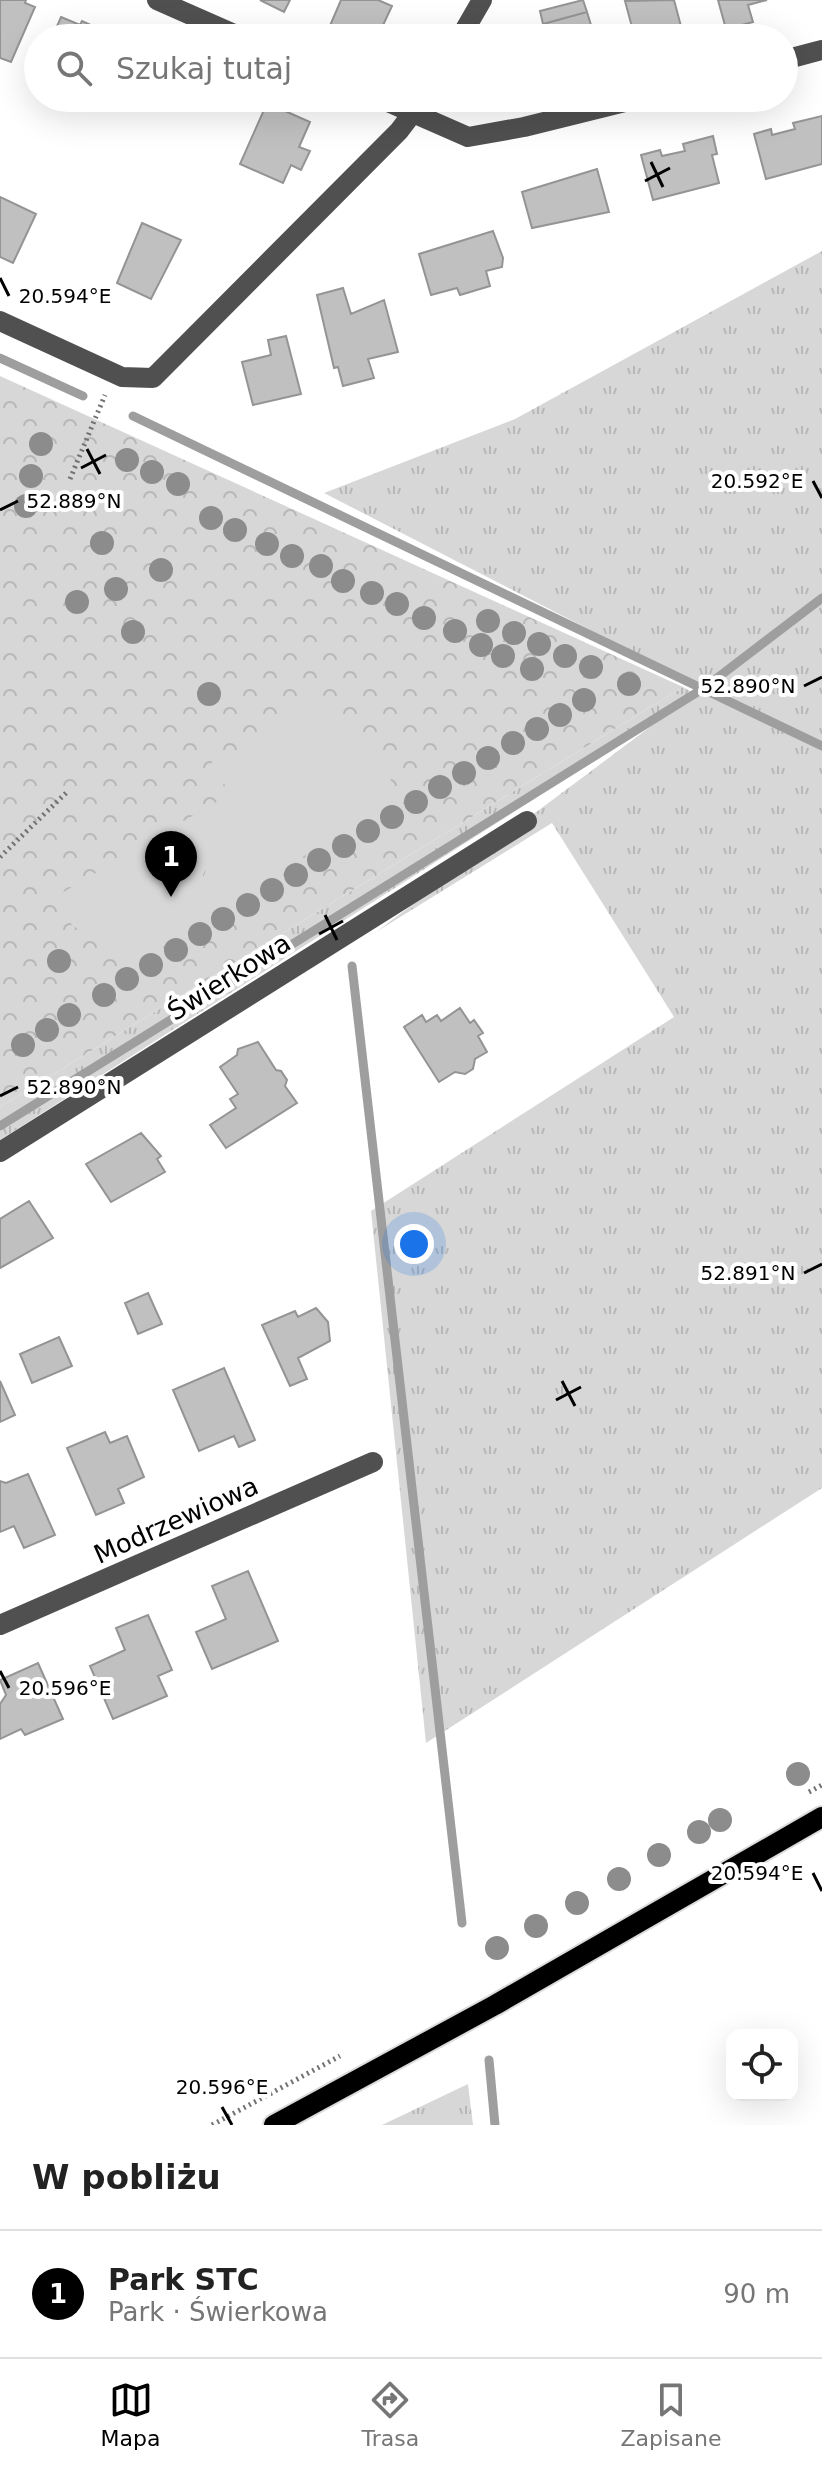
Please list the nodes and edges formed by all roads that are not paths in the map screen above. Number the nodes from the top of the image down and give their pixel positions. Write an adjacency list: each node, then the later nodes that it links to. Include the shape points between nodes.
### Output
1 (157, 0): 3 (street)
2 (482, 0): 4 (street)
3 (211, 24)
4 (468, 24)
5 (822, 50): 6 (street)
6 (798, 56)
7 (414, 112): 10 (street, via 153,378 115,374)
8 (429, 112): 9 (street, via 468,137)
9 (585, 112)
10 (0, 321)
11 (527, 821): 12 (street, Świerkowa)
12 (0, 1152)
13 (373, 1462): 14 (street, Modrzewiowa)
14 (0, 1625)
15 (822, 1817): 16 (main road)
16 (274, 2125)

